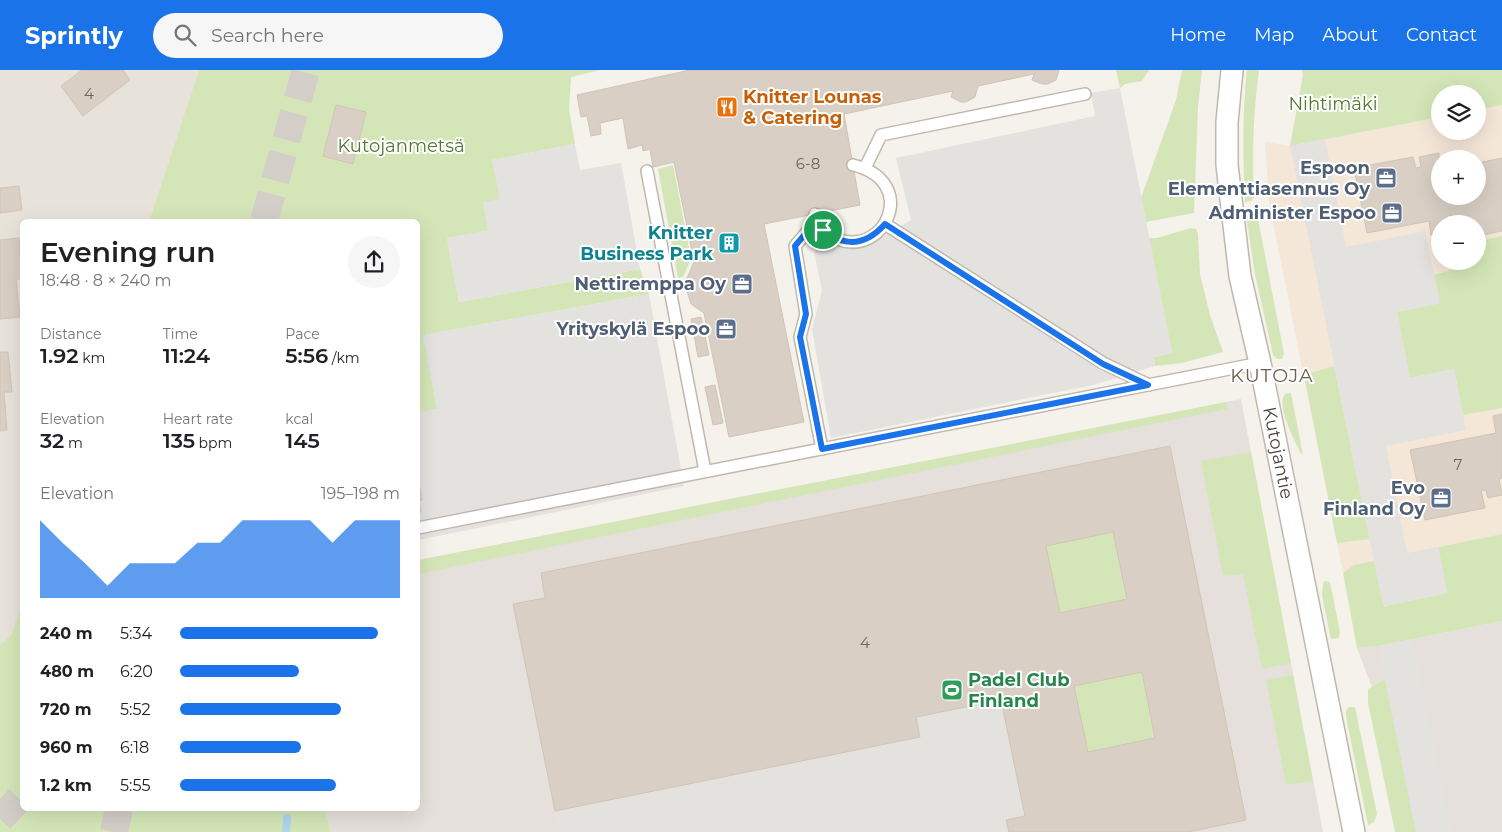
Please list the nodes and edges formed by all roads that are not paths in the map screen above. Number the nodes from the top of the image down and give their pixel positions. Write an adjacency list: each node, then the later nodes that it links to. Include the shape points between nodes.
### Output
1 (1232, 70): 7 (street, Kutojantie, via 1227,165 1240,276)
2 (1085, 94): 4 (lane, via 881,135)
3 (853, 165): 4 (lane)
4 (865, 168): 6 (lane, via 879,177 888,191 889,213)
5 (647, 171): 10 (lane)
6 (885, 224): 8 (lane, via 1103,364); 9 (lane, via 867,239 844,242 828,233 816,217 795,246 806,314 800,337)
7 (1260, 364): 8 (lane); 12 (street, Kutojantie)
8 (1148, 385): 9 (lane)
9 (822, 449): 10 (lane)
10 (705, 471): 11 (lane)
11 (420, 528)
12 (1354, 832)

